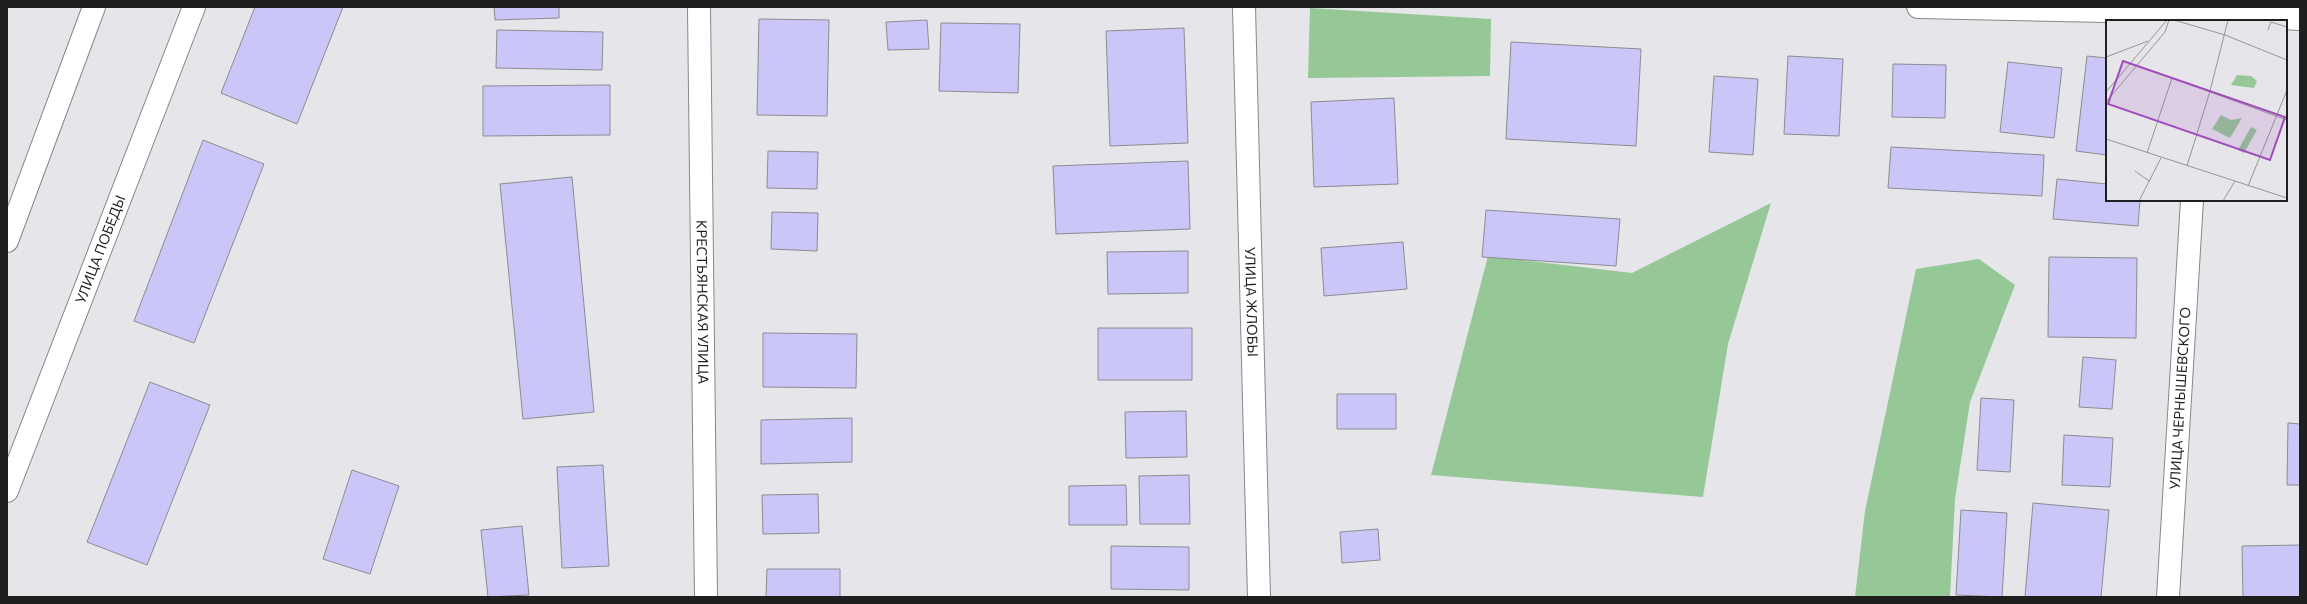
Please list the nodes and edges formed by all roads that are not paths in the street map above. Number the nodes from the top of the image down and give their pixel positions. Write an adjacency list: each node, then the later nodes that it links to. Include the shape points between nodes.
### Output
1 (94, 7): 9 (street)
2 (194, 7): 10 (street, УЛИЦА ПОБЕДЫ)
3 (700, 7): 11 (street, КРЕСТЬЯНСКАЯ УЛИЦА)
4 (1244, 7): 12 (street, УЛИЦА ЖЛОБЫ)
5 (1918, 7): 6 (street)
6 (2204, 14): 7 (street)
7 (2300, 19)
8 (2192, 201): 13 (street, УЛИЦА ЧЕРНЫШЕВСКОГО)
9 (7, 242)
10 (7, 491)
11 (706, 597)
12 (1258, 597)
13 (2168, 597)

